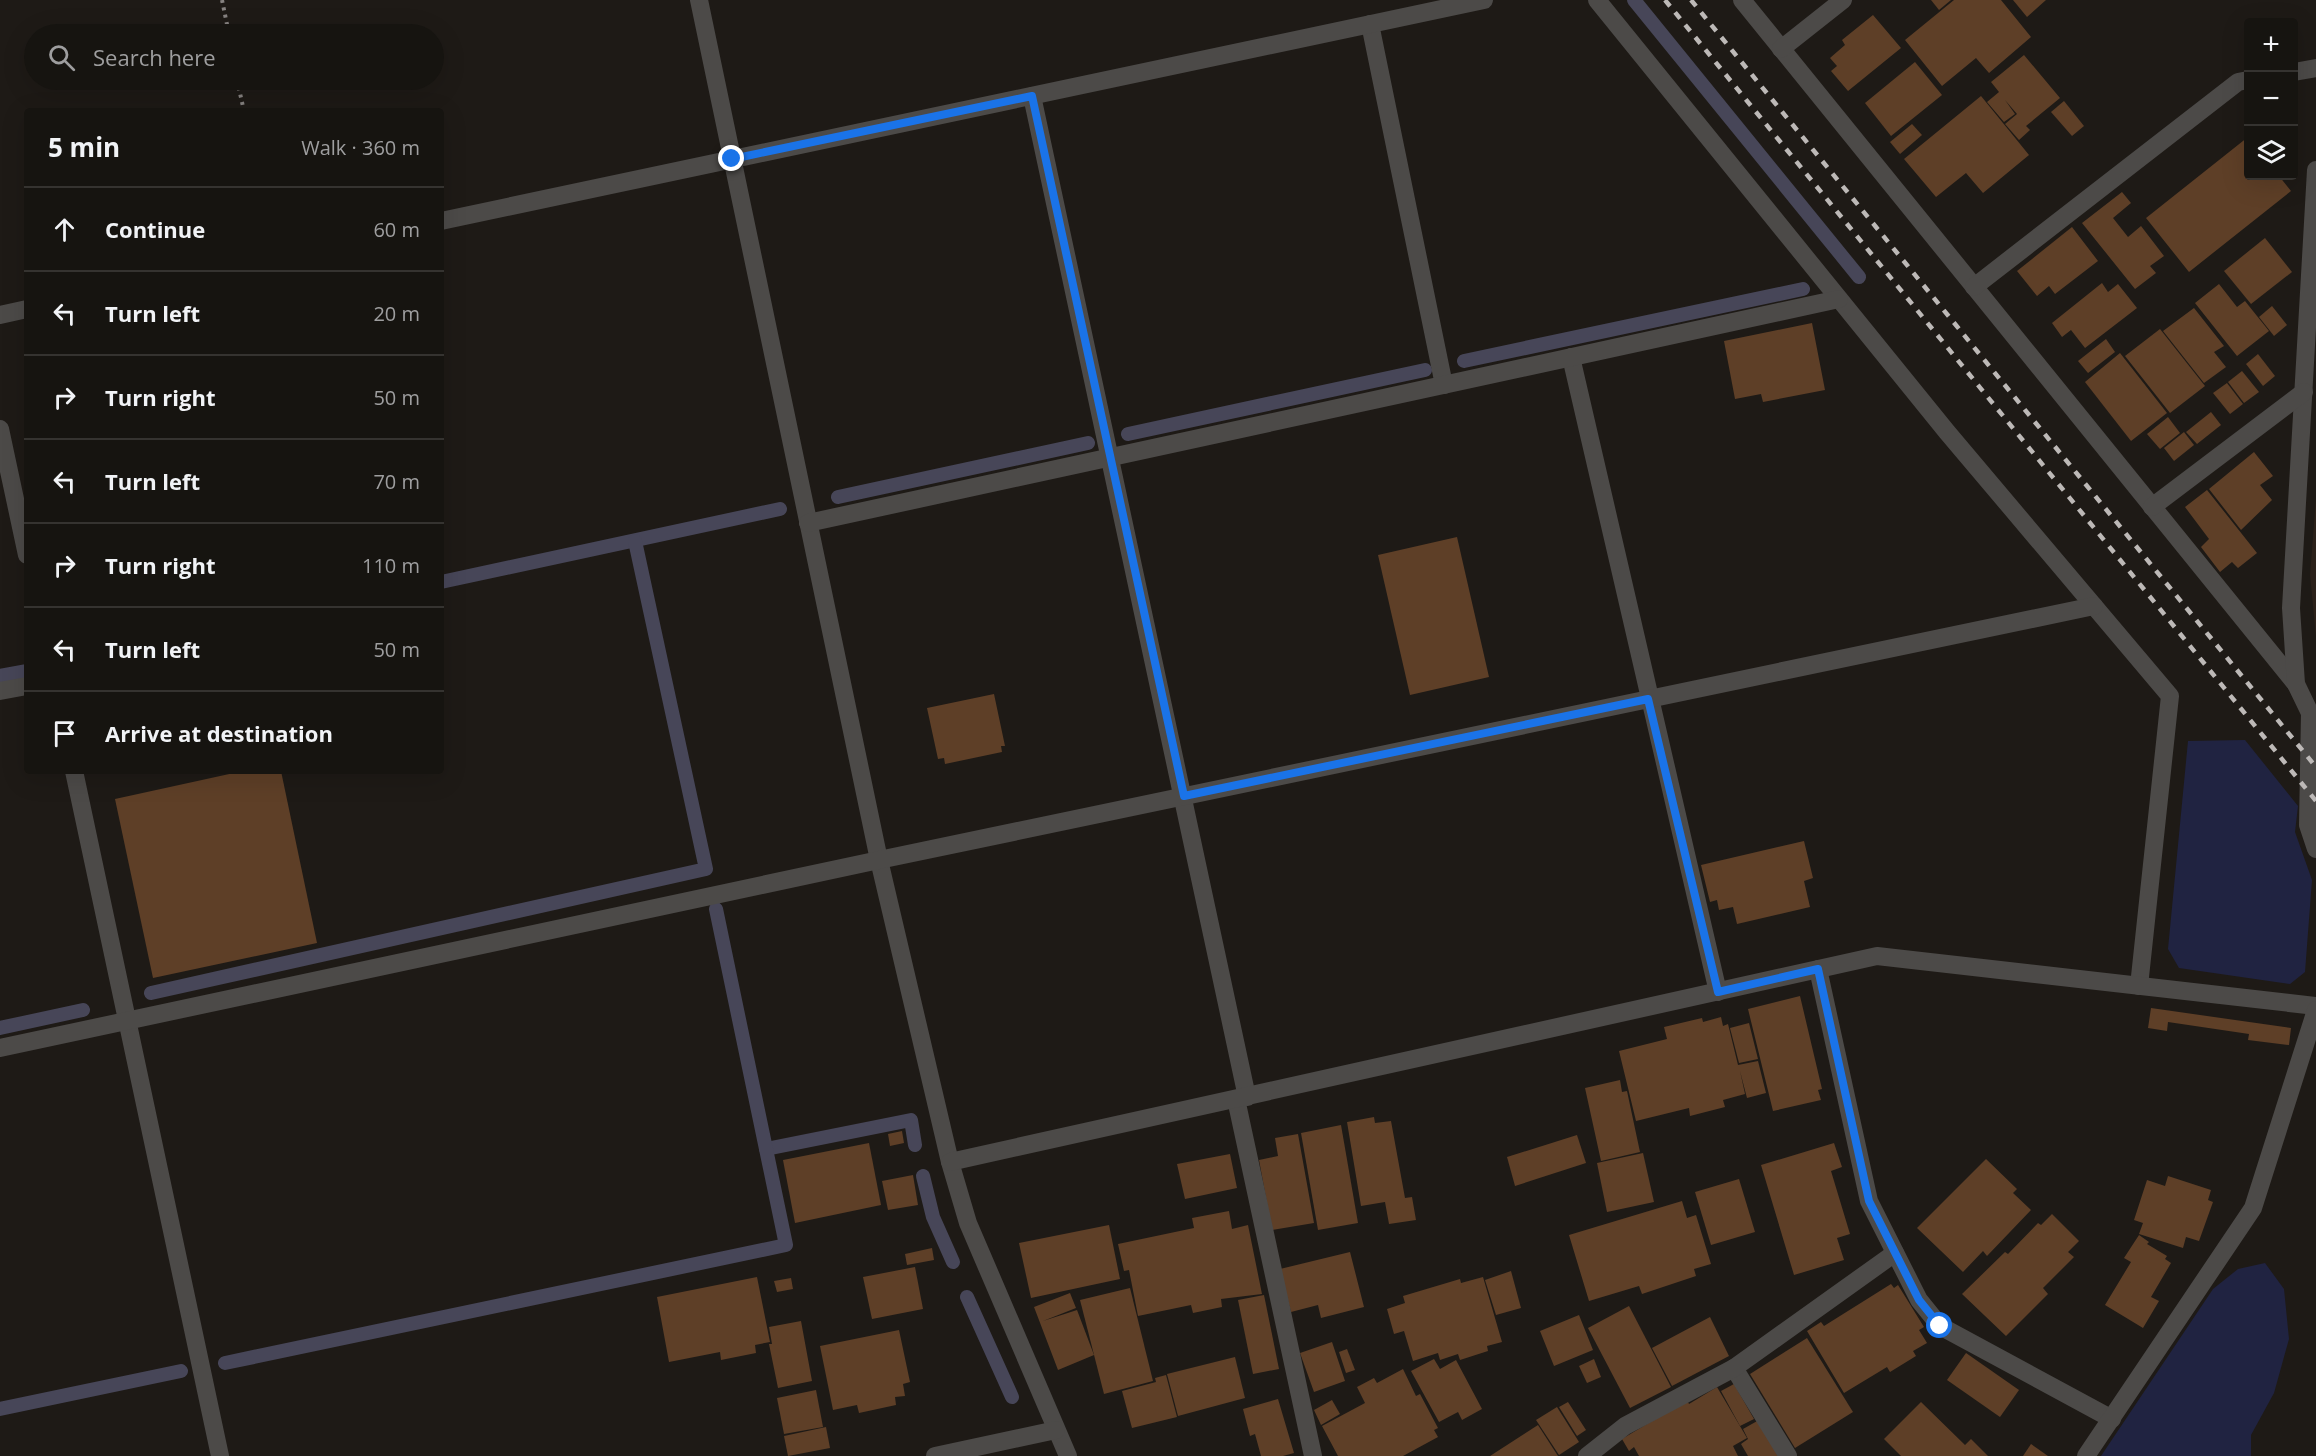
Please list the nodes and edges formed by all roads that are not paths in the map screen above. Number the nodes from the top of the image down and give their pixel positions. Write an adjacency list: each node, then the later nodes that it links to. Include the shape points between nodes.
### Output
1 (699, 0): 12 (street)
2 (1484, 0): 6 (street)
3 (1597, 0): 16 (street)
4 (1742, 0): 7 (street)
5 (1843, 0): 7 (street)
6 (1370, 24): 11 (street); 20 (street)
7 (1781, 49): 15 (street)
8 (2316, 68): 9 (street)
9 (2298, 71)
10 (2244, 81): 15 (street)
11 (1032, 96): 12 (street); 23 (street)
12 (732, 159): 14 (street); 25 (street)
13 (2316, 170): 21 (street)
14 (444, 220)
15 (1974, 287): 24 (street)
16 (1839, 298): 19 (street); 27 (street)
17 (24, 310): 18 (street)
18 (0, 315)
19 (1570, 357): 20 (street); 31 (street)
20 (1443, 385): 23 (street)
21 (2304, 392): 24 (street); 28 (street, via 2291,608)
22 (0, 429): 26 (street)
23 (1109, 458): 25 (street); 33 (street)
24 (2152, 507): 28 (street)
25 (808, 523): 35 (street)
26 (24, 541)
27 (2094, 606): 31 (street); 37 (street, via 2170,696)
28 (2296, 684): 34 (street, via 2310,713 2308,825)
29 (24, 687): 30 (street)
30 (0, 691)
31 (1648, 699): 33 (street); 38 (street)
32 (75, 774): 40 (street)
33 (1184, 796): 35 (street); 42 (street)
34 (2316, 849)
35 (879, 860): 40 (street); 43 (street)
36 (1818, 969): 37 (street, via 1877,956); 38 (street); 44 (street, via 1869,1201)
37 (2139, 986): 39 (street)
38 (1718, 992): 42 (street)
39 (2316, 1008): 46 (street, via 2253,1208)
40 (128, 1021): 41 (street); 48 (street)
41 (0, 1048)
42 (1241, 1098): 43 (street); 51 (street)
43 (950, 1162): 47 (street, via 968,1223)
44 (1895, 1253): 45 (street); 46 (street, via 1919,1300 1940,1326)
45 (1734, 1368): 52 (street, via 1625,1426); 53 (street)
46 (2112, 1419): 54 (street)
47 (1056, 1430): 49 (street); 50 (street)
48 (220, 1456)
49 (935, 1456)
50 (1068, 1456)
51 (1313, 1456)
52 (1587, 1456)
53 (1788, 1456)
54 (2086, 1456)

